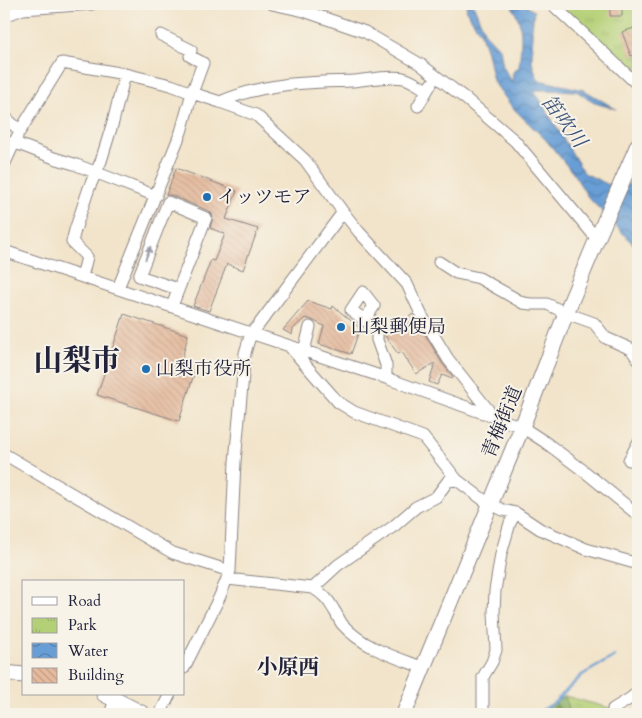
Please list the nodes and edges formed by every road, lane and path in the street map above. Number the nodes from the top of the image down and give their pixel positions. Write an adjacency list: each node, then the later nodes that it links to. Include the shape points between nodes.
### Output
1 (92, 4): 4 (street, via 23,9)
2 (272, 4): 7 (street, via 304,11 365,32)
3 (552, 4): 8 (street)
4 (4, 16)
5 (161, 35): 10 (street, via 191,50 190,56 203,63)
6 (125, 74): 10 (street); 14 (street, via 62,63); 18 (street)
7 (436, 77): 9 (street); 21 (street, via 515,141)
8 (638, 85)
9 (427, 90): 11 (street, via 401,77 272,86); 12 (street)
10 (192, 93): 11 (street); 19 (street)
11 (220, 102): 20 (street, via 256,115 305,160)
12 (418, 106)
13 (4, 116): 14 (street)
14 (20, 131): 15 (street)
15 (13, 142): 17 (street); 18 (street)
16 (638, 145): 21 (main road, 青梅街道)
17 (4, 165)
18 (96, 173): 19 (street); 24 (street, via 72,242 87,258)
19 (156, 196): 25 (street)
20 (343, 212): 31 (street); 36 (street, via 407,284 448,359)
21 (598, 236): 28 (main road, 青梅街道)
22 (4, 251): 24 (street)
23 (439, 262): 28 (street, via 456,273 478,278 523,303 547,304)
24 (82, 276): 25 (street)
25 (118, 288): 27 (street)
26 (178, 289): 26 (street, one-way to 26, via 139,276 168,202 206,218); 27 (street)
27 (172, 306): 31 (street)
28 (566, 313): 34 (street, via 594,324 606,338 631,349); 37 (main road, 青梅街道)
29 (365, 320): 35 (street, via 377,329)
30 (310, 327): 33 (street)
31 (251, 333): 32 (street); 46 (street, via 245,353 234,462)
32 (289, 346): 33 (street); 41 (street, via 338,402 354,412 423,437)
33 (304, 351): 35 (street)
34 (638, 359)
35 (386, 378): 36 (street)
36 (493, 416): 37 (street)
37 (522, 427): 42 (main road, 青梅街道); 44 (street)
38 (638, 443): 40 (street)
39 (4, 454): 46 (street, via 172,553)
40 (629, 460)
41 (457, 480): 42 (street); 47 (street, via 448,481 436,497 416,507)
42 (490, 504): 43 (street); 49 (main road, 青梅街道)
43 (516, 514): 45 (street, via 540,529 586,549); 58 (street, via 501,554 495,592 496,650 483,677)
44 (638, 515)
45 (638, 564)
46 (228, 575): 47 (street); 48 (street)
47 (312, 588): 49 (street, via 324,595 341,623 360,640)
48 (185, 666)
49 (424, 668): 57 (main road, 青梅街道)
50 (4, 673): 51 (main road)
51 (22, 675)
52 (638, 692): 59 (street, via 613,709)
53 (169, 696): 56 (street)
54 (110, 703): 55 (main road)
55 (143, 714)
56 (160, 714)
57 (404, 714)
58 (482, 714)
59 (614, 714)

